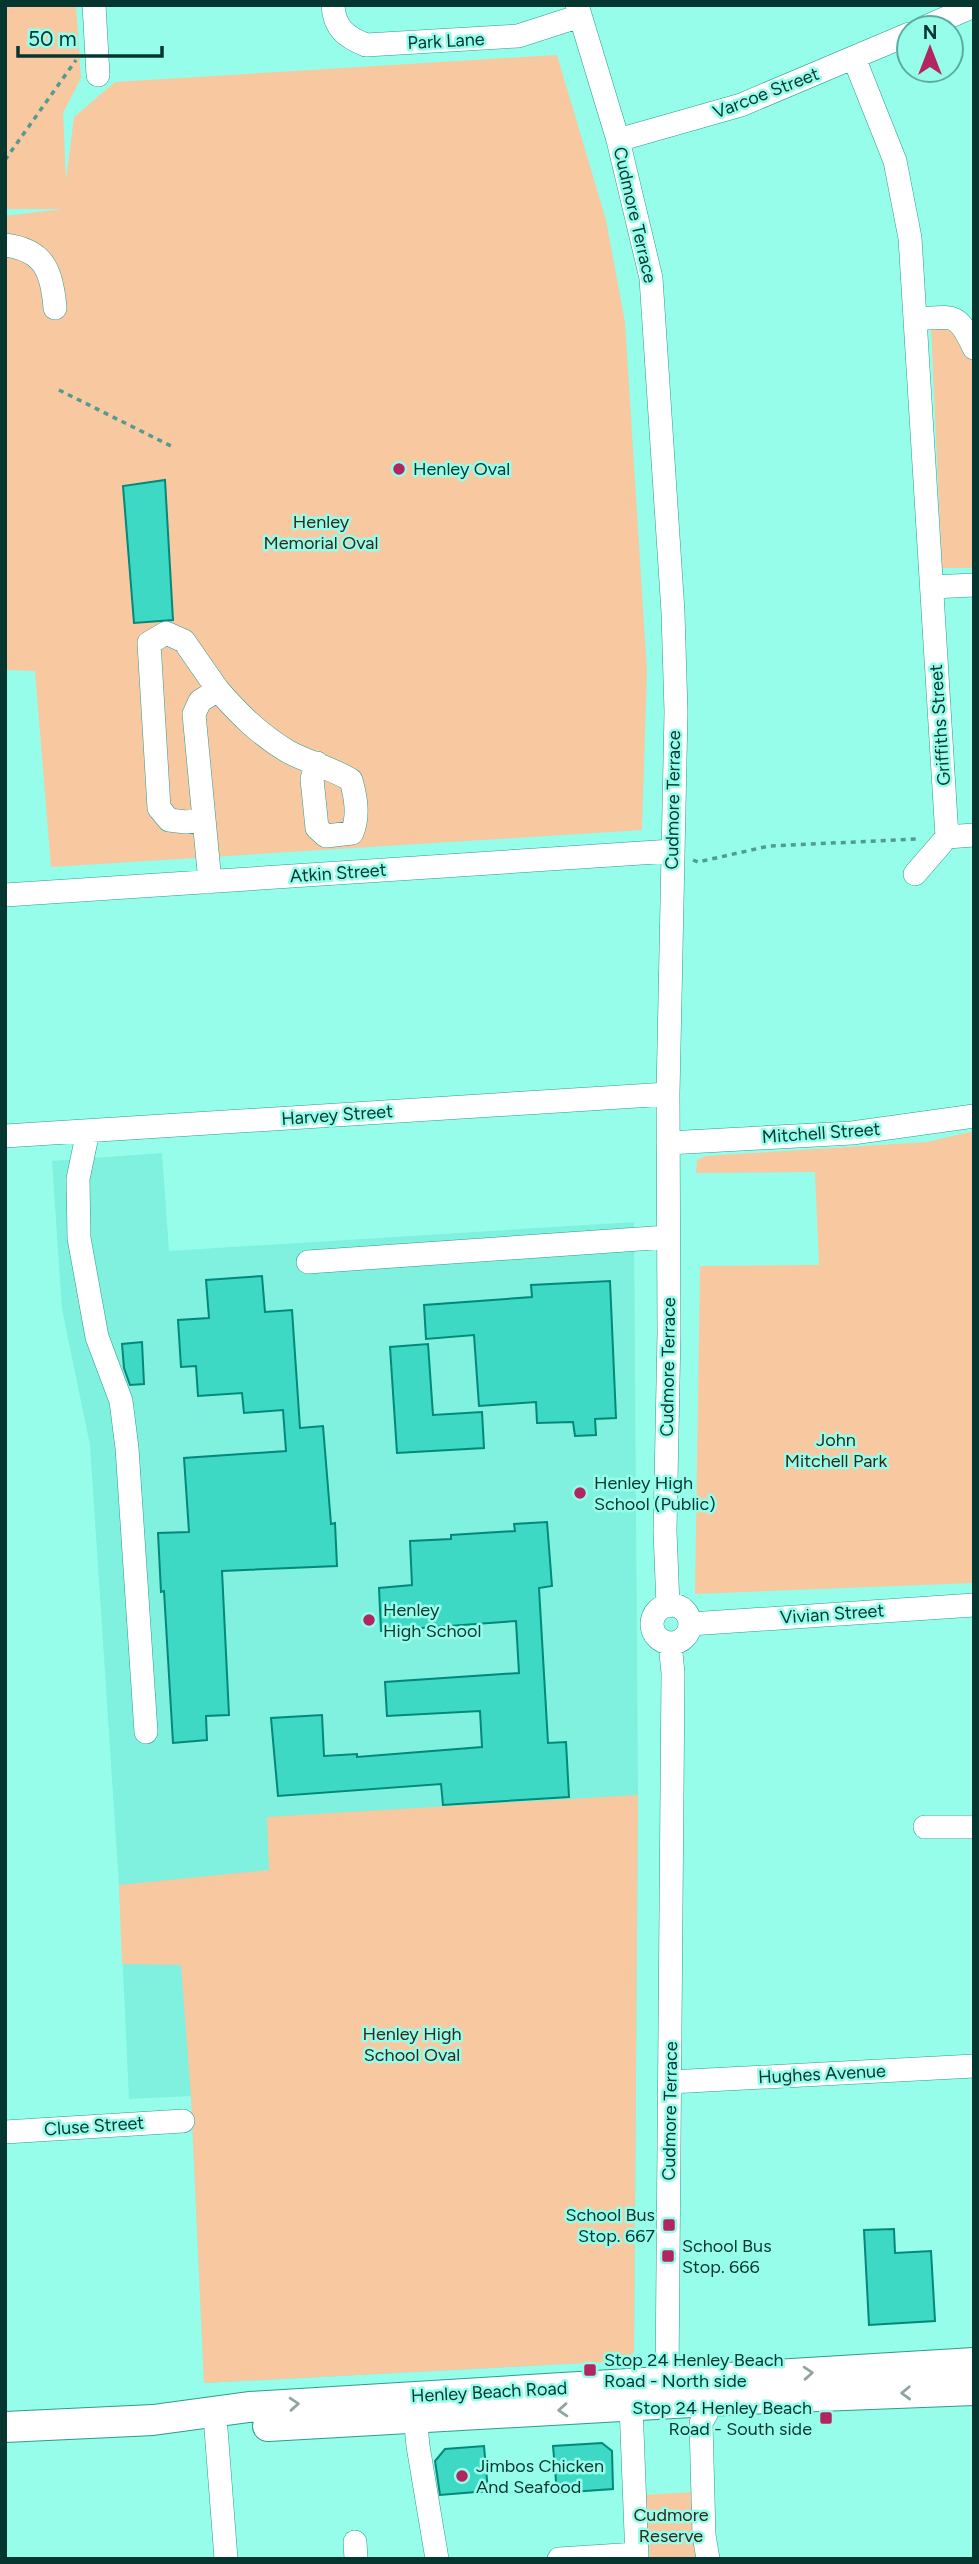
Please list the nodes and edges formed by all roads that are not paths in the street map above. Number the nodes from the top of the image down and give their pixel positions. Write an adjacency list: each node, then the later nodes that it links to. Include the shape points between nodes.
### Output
1 (94, 5): 8 (street)
2 (333, 5): 4 (street, Park Lane, via 346,37 366,46 518,36)
3 (974, 6): 5 (street)
4 (578, 10): 9 (street, Cudmore Terrace)
5 (955, 14)
6 (895, 40): 7 (street, Varcoe Street)
7 (854, 58): 9 (street, Varcoe Street, via 741,106); 12 (street, Griffiths Street, via 895,161 910,238)
8 (98, 75)
9 (618, 140): 21 (street, Cudmore Terrace, via 651,278 658,364 676,712)
10 (5, 245): 11 (street, via 21,247 43,261 53,286)
11 (55, 308)
12 (915, 319): 13 (street, via 953,318 962,323); 15 (street, Griffiths Street)
13 (974, 348)
14 (974, 585): 15 (street)
15 (932, 587): 20 (street, Griffiths Street)
16 (218, 690): 17 (street, via 250,726 288,752); 18 (street, via 200,701 194,714); 18 (street, via 184,641 166,633 149,643 159,808 169,820)
17 (317, 763)
18 (204, 820): 23 (street)
19 (974, 835): 20 (street)
20 (947, 837): 22 (street)
21 (672, 851): 23 (street, Atkin Street); 25 (street, Cudmore Terrace)
22 (915, 874)
23 (210, 882): 24 (street, Atkin Street)
24 (5, 895)
25 (668, 1094): 27 (street, Harvey Street); 29 (street, Cudmore Terrace)
26 (974, 1116): 29 (street, Mitchell Street, via 852,1133)
27 (88, 1131): 28 (street, Harvey Street); 36 (street, via 78,1179 79,1238 97,1337 121,1401)
28 (5, 1136)
29 (668, 1143): 30 (street, Cudmore Terrace)
30 (668, 1237): 31 (street); 33 (street, Cudmore Terrace)
31 (308, 1262)
32 (974, 1605): 34 (street, Vivian Street)
33 (668, 1606): 34 (street, via 680,1608); 35 (street, via 657,1612 652,1625 658,1638)
34 (691, 1624): 35 (street, via 686,1636)
35 (670, 1643): 40 (street, Cudmore Terrace)
36 (146, 1732)
37 (925, 1827): 38 (street)
38 (974, 1827)
39 (974, 2066): 40 (street, Hughes Avenue)
40 (670, 2082): 45 (street, Cudmore Terrace)
41 (183, 2121): 42 (street, Cluse Street)
42 (5, 2132)
43 (974, 2363): 45 (main road, Henley Beach Road, one-way to 43)
44 (974, 2390): 45 (main road, Henley Beach Road, one-way to 45)
45 (691, 2402): 46 (main road, Henley Beach Road); 47 (main road, Henley Beach Road); 55 (street, Cudmore Terrace)
46 (631, 2405): 47 (main road, Henley Beach Road, one-way to 47); 51 (street)
47 (414, 2408): 48 (main road, Henley Beach Road, one-way to 47, via 153,2420 249,2407); 49 (main road, Henley Beach Road); 53 (street)
48 (5, 2427)
49 (216, 2429): 50 (main road, Henley Beach Road); 52 (street)
50 (5, 2439)
51 (637, 2556): 54 (street)
52 (226, 2559)
53 (437, 2559)
54 (559, 2559)
55 (708, 2559)

